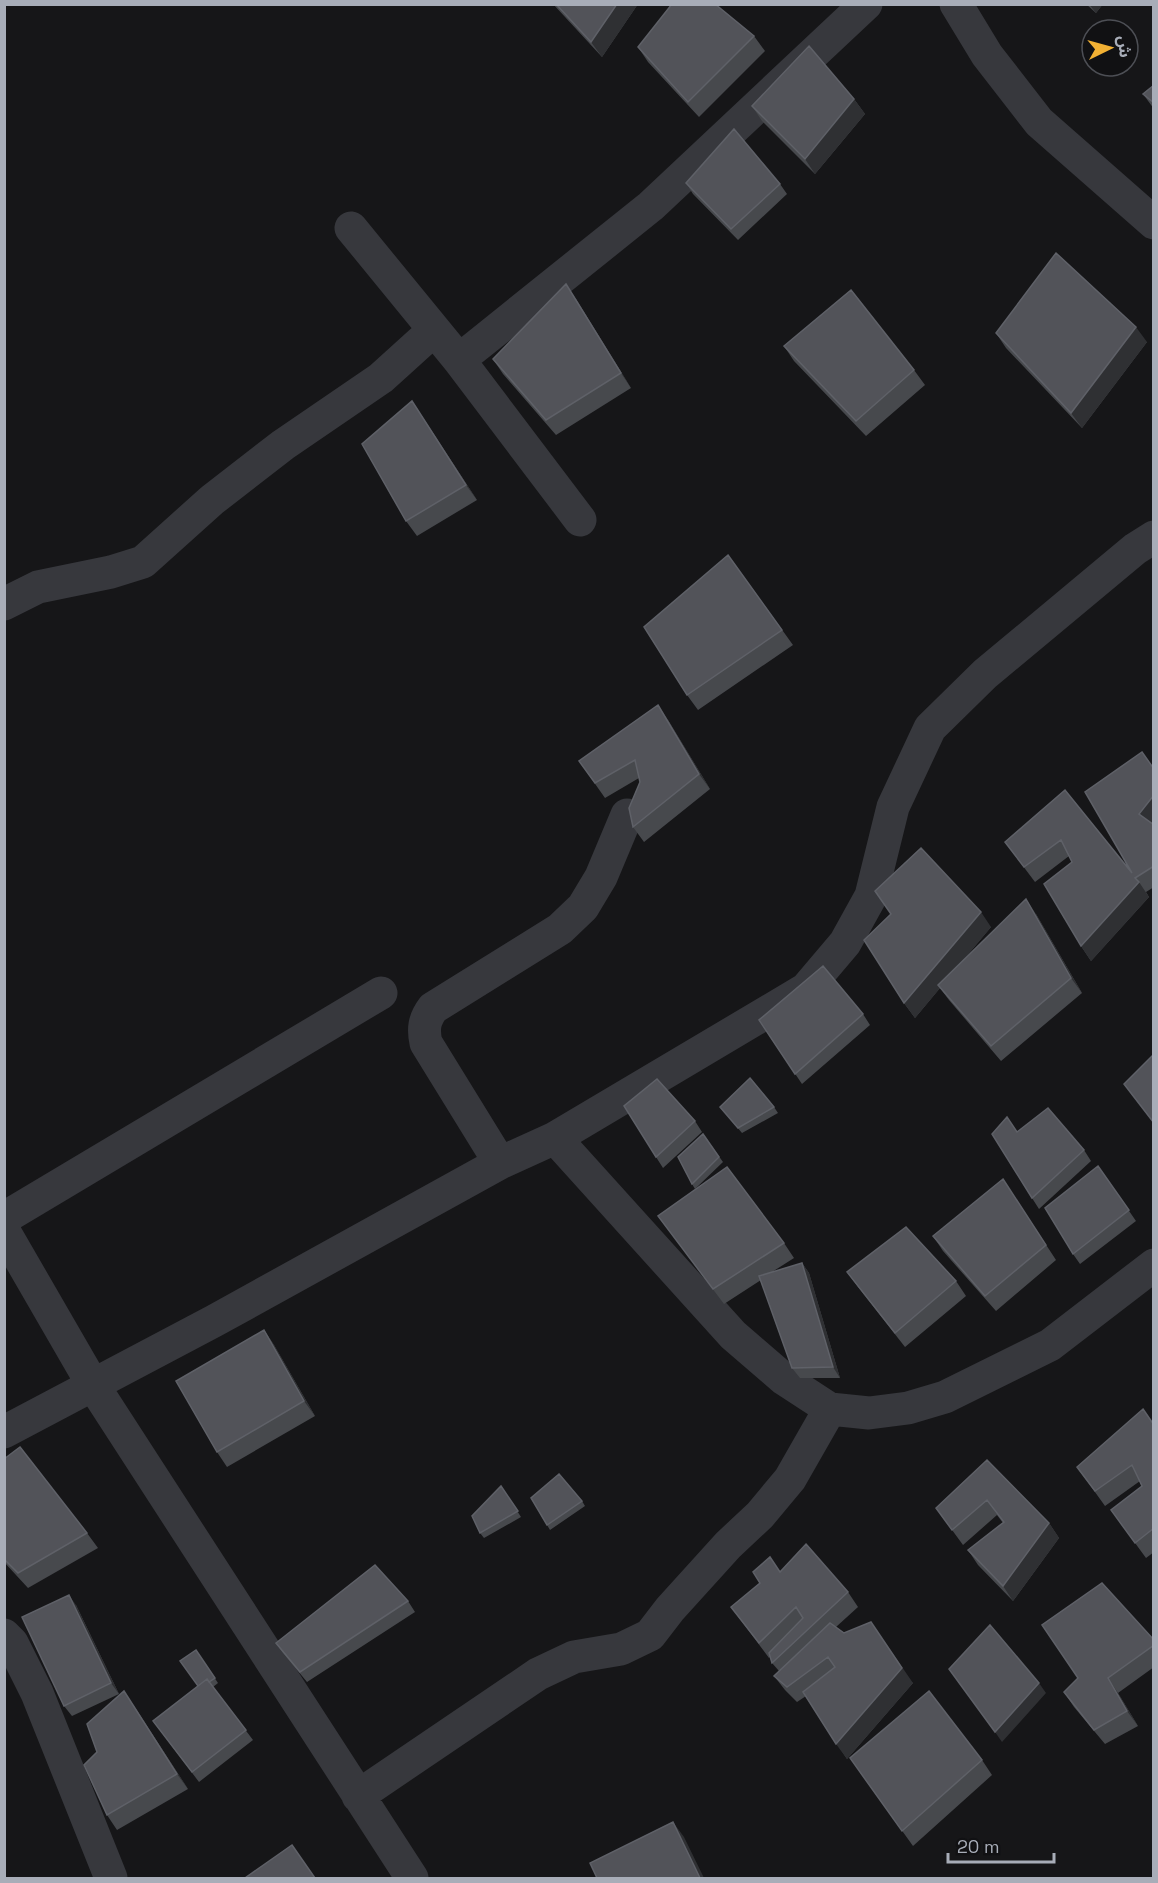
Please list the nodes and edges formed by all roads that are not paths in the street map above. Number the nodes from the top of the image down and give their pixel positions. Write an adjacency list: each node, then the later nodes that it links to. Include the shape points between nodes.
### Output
1 (866, 4): 6 (street, via 651,206)
2 (956, 4): 3 (street, via 987,55 1039,122)
3 (1154, 223)
4 (351, 228): 5 (street)
5 (434, 330): 6 (street); 9 (street, via 381,378 212,500 143,562 38,587)
6 (459, 360): 7 (street)
7 (580, 520)
8 (1154, 537): 12 (street, via 985,674 930,728 893,807 871,896 845,943 806,989)
9 (4, 604)
10 (627, 815): 13 (street, via 602,877 583,907 560,929 433,1008 427,1016 423,1029 426,1043)
11 (381, 993): 14 (street)
12 (555, 1138): 13 (street); 18 (street, via 733,1335 784,1379)
13 (501, 1163): 17 (street)
14 (4, 1218)
15 (4, 1231): 17 (street)
16 (1154, 1265): 18 (street, via 1050,1345 945,1397 908,1408 869,1413)
17 (93, 1385): 19 (street); 21 (street)
18 (830, 1408): 21 (street, via 782,1488 650,1635 621,1649 574,1658 537,1674)
19 (4, 1432)
20 (4, 1635): 22 (street, via 37,1693)
21 (358, 1796): 23 (street)
22 (111, 1878)
23 (412, 1878)

